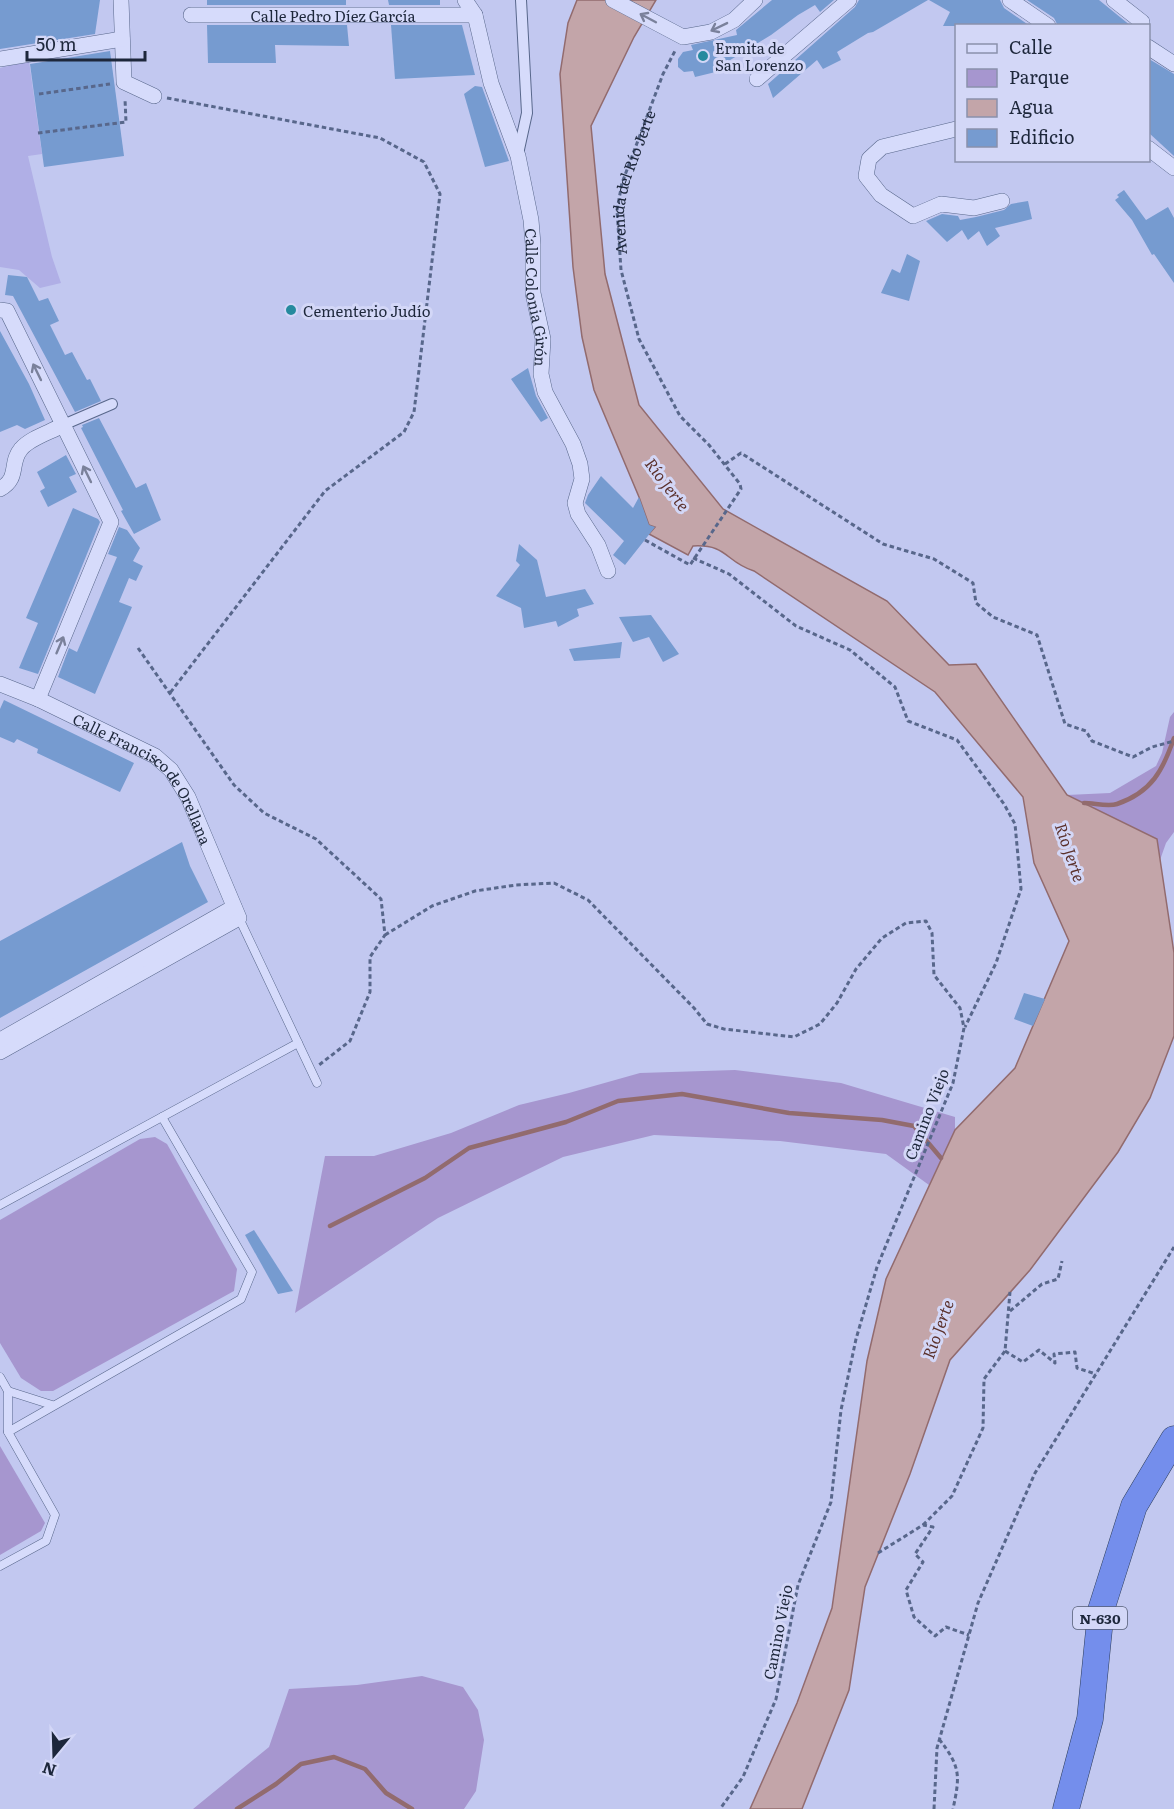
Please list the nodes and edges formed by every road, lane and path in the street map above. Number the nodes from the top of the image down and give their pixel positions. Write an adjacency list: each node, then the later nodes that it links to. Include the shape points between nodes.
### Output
1 (121, 0): 14 (street)
2 (465, 0): 9 (street, Calle Colonia Girón)
3 (521, 0): 25 (street, via 527,112)
4 (613, 0): 13 (street, one-way to 4)
5 (849, 0): 18 (street)
6 (1010, 0): 11 (street)
7 (1114, 0): 12 (street)
8 (754, 2): 13 (street, one-way to 13, via 734,20 711,32)
9 (477, 7): 10 (street, Calle Pedro Díez García); 25 (street, Calle Colonia Girón, via 491,83)
10 (191, 15)
11 (1045, 24)
12 (1142, 24)
13 (683, 37): 31 (path, Avenida del Río Jerte, via 663,74 622,183 617,210 621,270 639,339 680,416)
14 (122, 39): 16 (street); 19 (street)
15 (1150, 47): 17 (street)
16 (0, 59)
17 (1174, 64)
18 (757, 79)
19 (124, 82): 20 (path); 21 (street); 23 (path, via 126,122)
20 (39, 94)
21 (154, 96): 38 (path, via 380,138 424,162 440,194 414,412 404,432 325,491)
22 (955, 129): 27 (street, via 882,147 869,159 866,176 881,195 913,216 940,204 974,208)
23 (38, 133)
24 (1150, 148): 26 (street)
25 (518, 156): 35 (street, Calle Colonia Girón, via 531,220 533,293 543,339 541,374 545,392 580,464 582,479 575,503 578,514)
26 (1174, 168)
27 (1002, 201)
28 (0, 310): 30 (street, one-way to 28, via 7,311)
29 (112, 404): 30 (street)
30 (63, 425): 32 (street, via 23,446 13,478); 39 (street, one-way to 30, via 111,522)
31 (724, 464): 34 (path, Avenida del Río Jerte, via 740,484 739,492); 40 (path, via 741,453 883,544 934,559 973,583 976,603 993,617 1037,635 1065,724 1086,731 1092,741 1133,757)
32 (0, 489)
33 (645, 540): 34 (path, Camino Viejo, via 690,565)
34 (693, 558): 43 (path, Camino Viejo, via 729,574 796,626 849,650 895,687 908,721 957,740 1004,804 1015,824 1021,889 996,963)
35 (608, 570)
36 (138, 648): 38 (path)
37 (0, 684): 39 (street, Calle Francisco de Orellana)
38 (170, 693): 42 (path, via 234,785 264,813 316,839 381,899)
39 (38, 699): 41 (street, Calle Francisco de Orellana, via 155,756 171,770 188,796)
40 (1174, 741)
41 (236, 913): 44 (street); 45 (lane); 46 (street)
42 (385, 934): 43 (path, via 432,906 475,891 554,883 588,900 707,1024 794,1036 820,1024 882,938 906,923 926,921 933,933 934,975 960,1008); 47 (path, via 370,957 370,992 350,1041)
43 (964, 1028): 67 (path, Camino Viejo, via 953,1083 878,1267 856,1339 841,1410 831,1502 798,1585 776,1700 743,1777)
44 (0, 1040)
45 (298, 1043): 47 (lane); 49 (lane)
46 (0, 1052)
47 (311, 1071): 48 (lane)
48 (317, 1083)
49 (162, 1117): 50 (lane); 59 (lane, via 252,1272 241,1299)
50 (0, 1205)
51 (1174, 1247): 56 (path)
52 (1062, 1261): 54 (path, via 1058,1279 1042,1284)
53 (1010, 1292): 54 (path)
54 (1010, 1311): 55 (path)
55 (1005, 1350): 56 (path, via 1023,1362 1038,1350 1055,1363 1054,1354 1075,1352 1077,1368); 62 (path, via 984,1379 983,1428 952,1496)
56 (1096, 1374): 65 (path, via 1035,1473 978,1603)
57 (0, 1377): 58 (lane)
58 (8, 1391): 59 (lane); 60 (lane)
59 (52, 1406): 60 (lane)
60 (8, 1432): 64 (lane, via 55,1515 46,1541)
61 (1174, 1439): 70 (highway, N-630, via 1134,1506 1101,1610 1090,1719)
62 (923, 1526): 63 (path); 65 (path, via 933,1527 915,1554 923,1562 906,1590 914,1617 935,1636 946,1627)
63 (878, 1553)
64 (0, 1566)
65 (969, 1635): 66 (path)
66 (939, 1739): 68 (path); 69 (path, via 954,1758 959,1782)
67 (720, 1809)
68 (934, 1809)
69 (953, 1809)
70 (1066, 1809)

